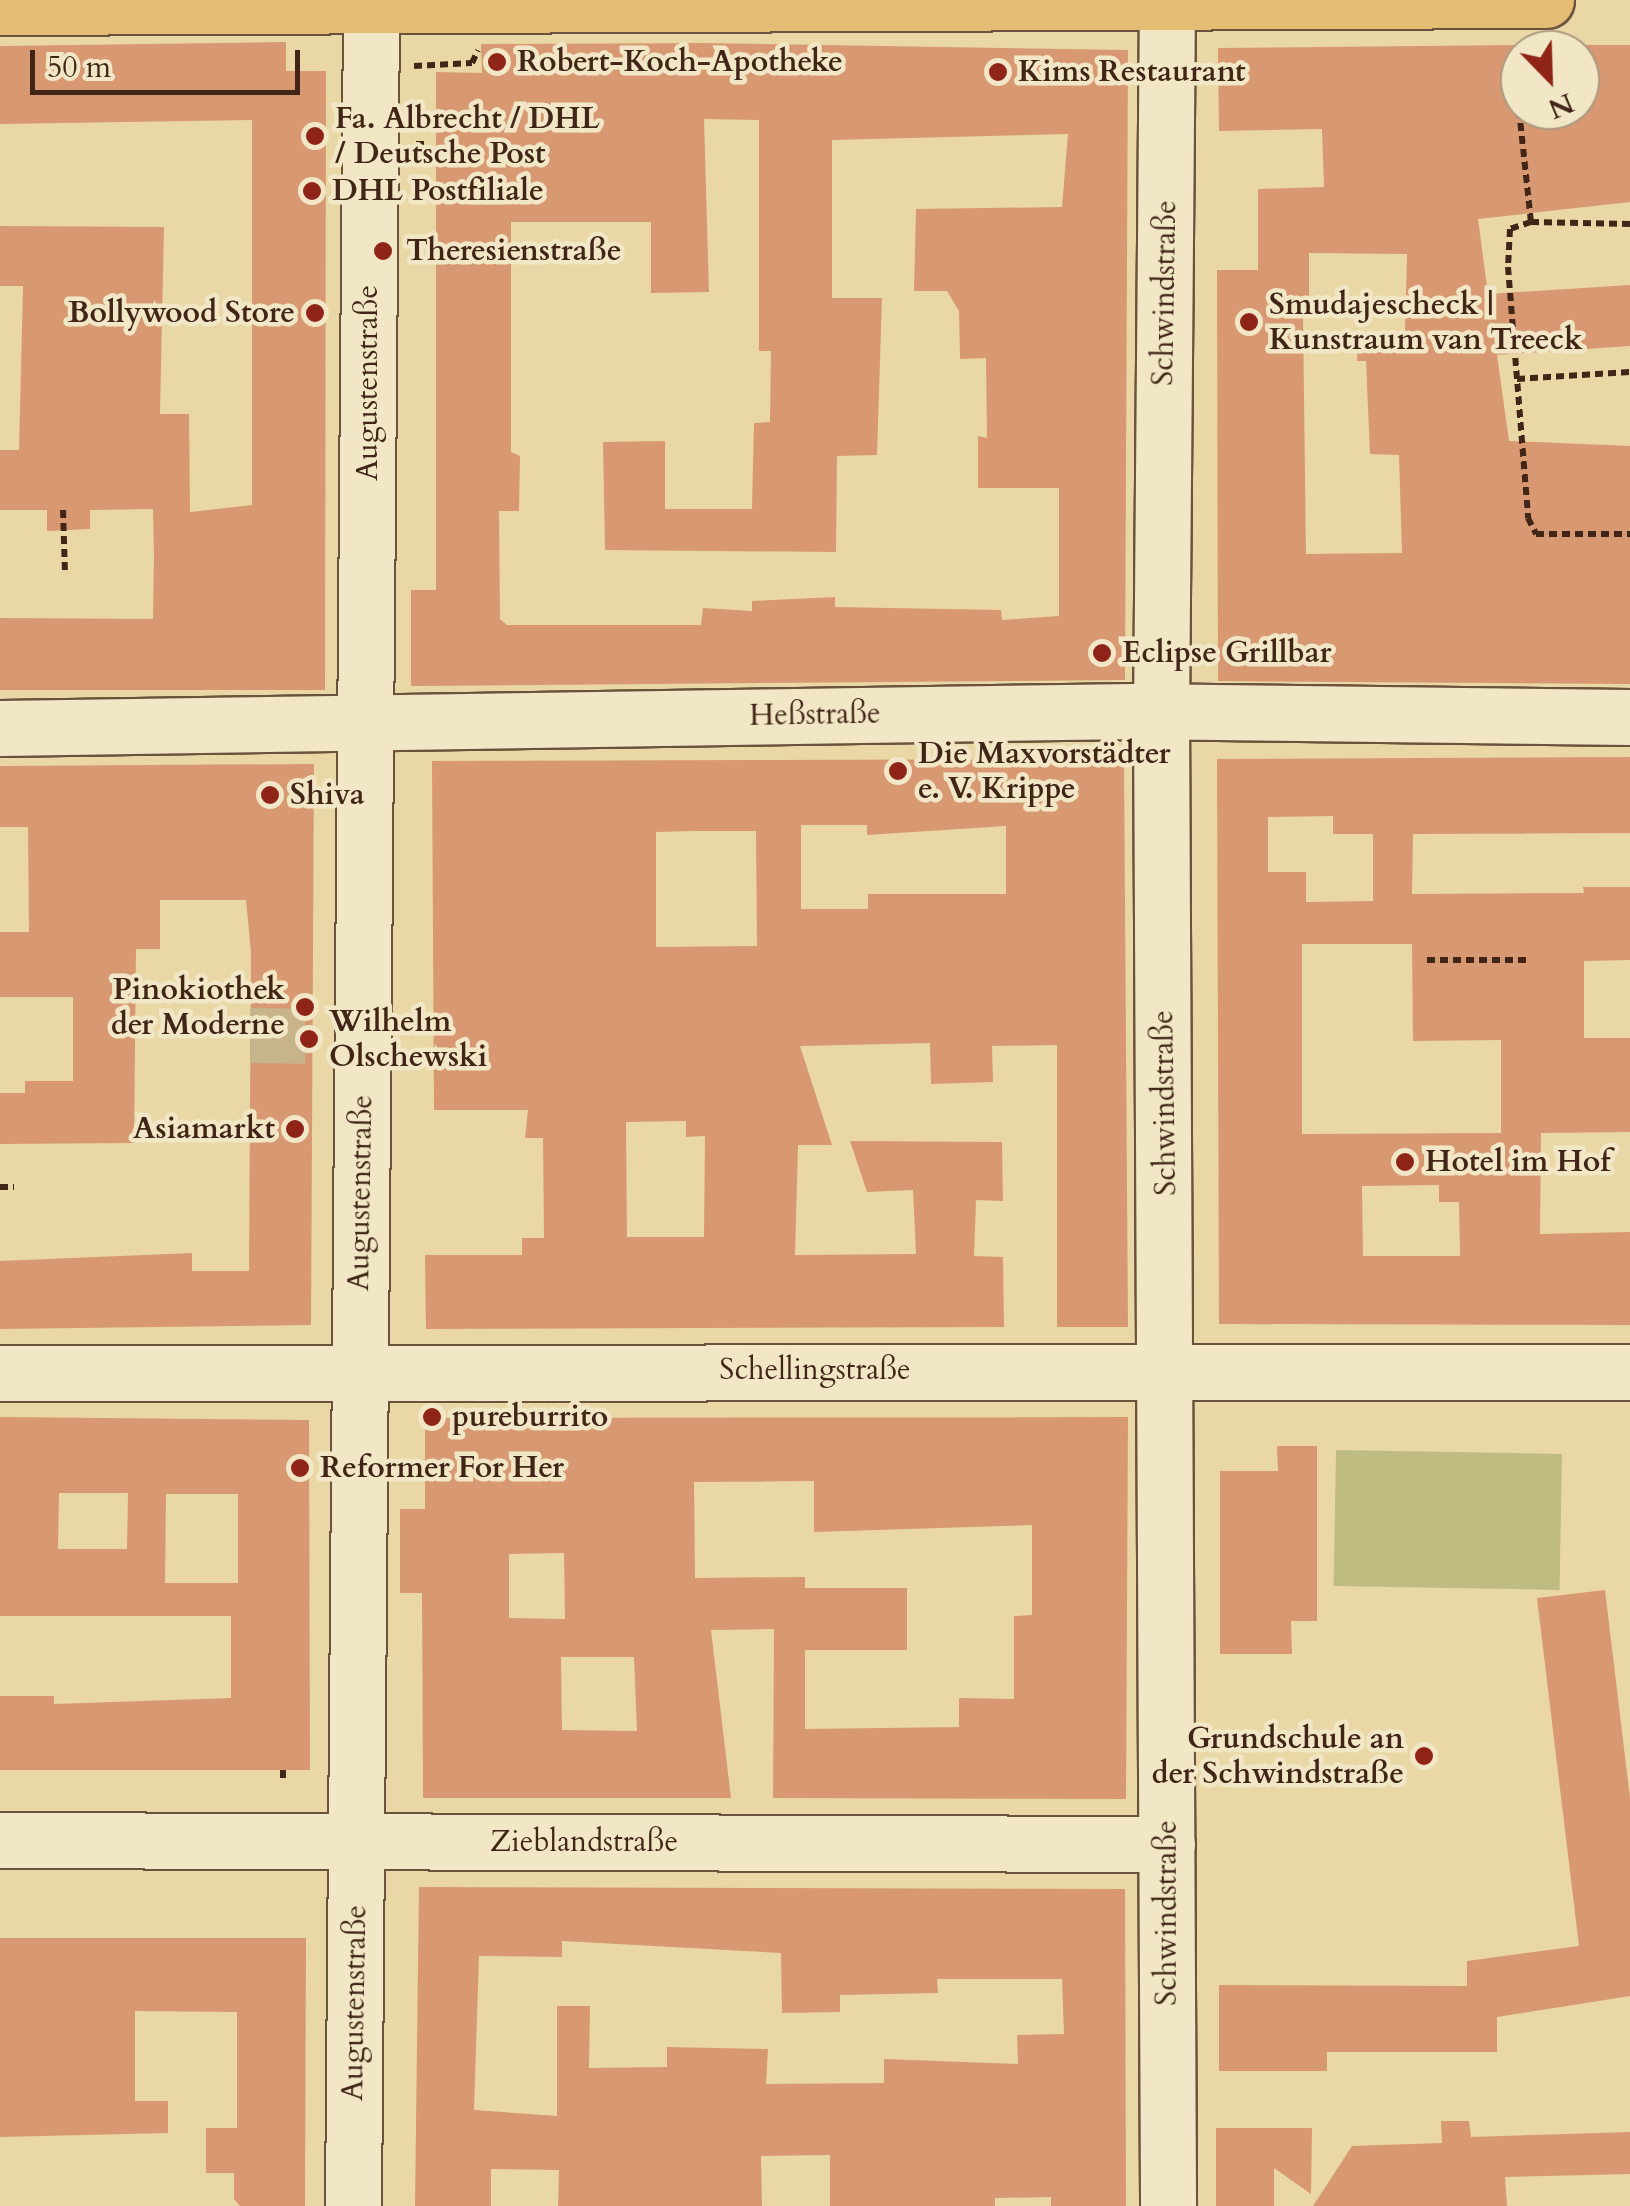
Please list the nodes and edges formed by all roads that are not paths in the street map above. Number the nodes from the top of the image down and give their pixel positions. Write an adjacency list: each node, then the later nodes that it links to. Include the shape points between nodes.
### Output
1 (1546, 0): 2 (main road)
2 (1167, 1): 3 (main road); 5 (street, Schwindstraße)
3 (370, 3): 4 (main road); 7 (street, Augustenstraße)
4 (0, 7)
5 (1161, 711): 6 (street, Heßstraße); 7 (street, Heßstraße); 9 (street, Schwindstraße)
6 (1630, 717)
7 (366, 720): 8 (street, Heßstraße); 10 (street, Augustenstraße, via 340,1036)
8 (0, 728)
9 (1167, 1369): 10 (street, Schellingstraße); 11 (street, Schellingstraße); 15 (street, Schwindstraße)
10 (360, 1372): 12 (street, Schellingstraße); 14 (street, Augustenstraße)
11 (1630, 1372)
12 (0, 1373)
13 (0, 1840): 14 (street, Zieblandstraße)
14 (356, 1842): 15 (street, Zieblandstraße); 16 (street, Augustenstraße)
15 (1167, 1844): 17 (street, Schwindstraße)
16 (352, 2206)
17 (1168, 2206)

